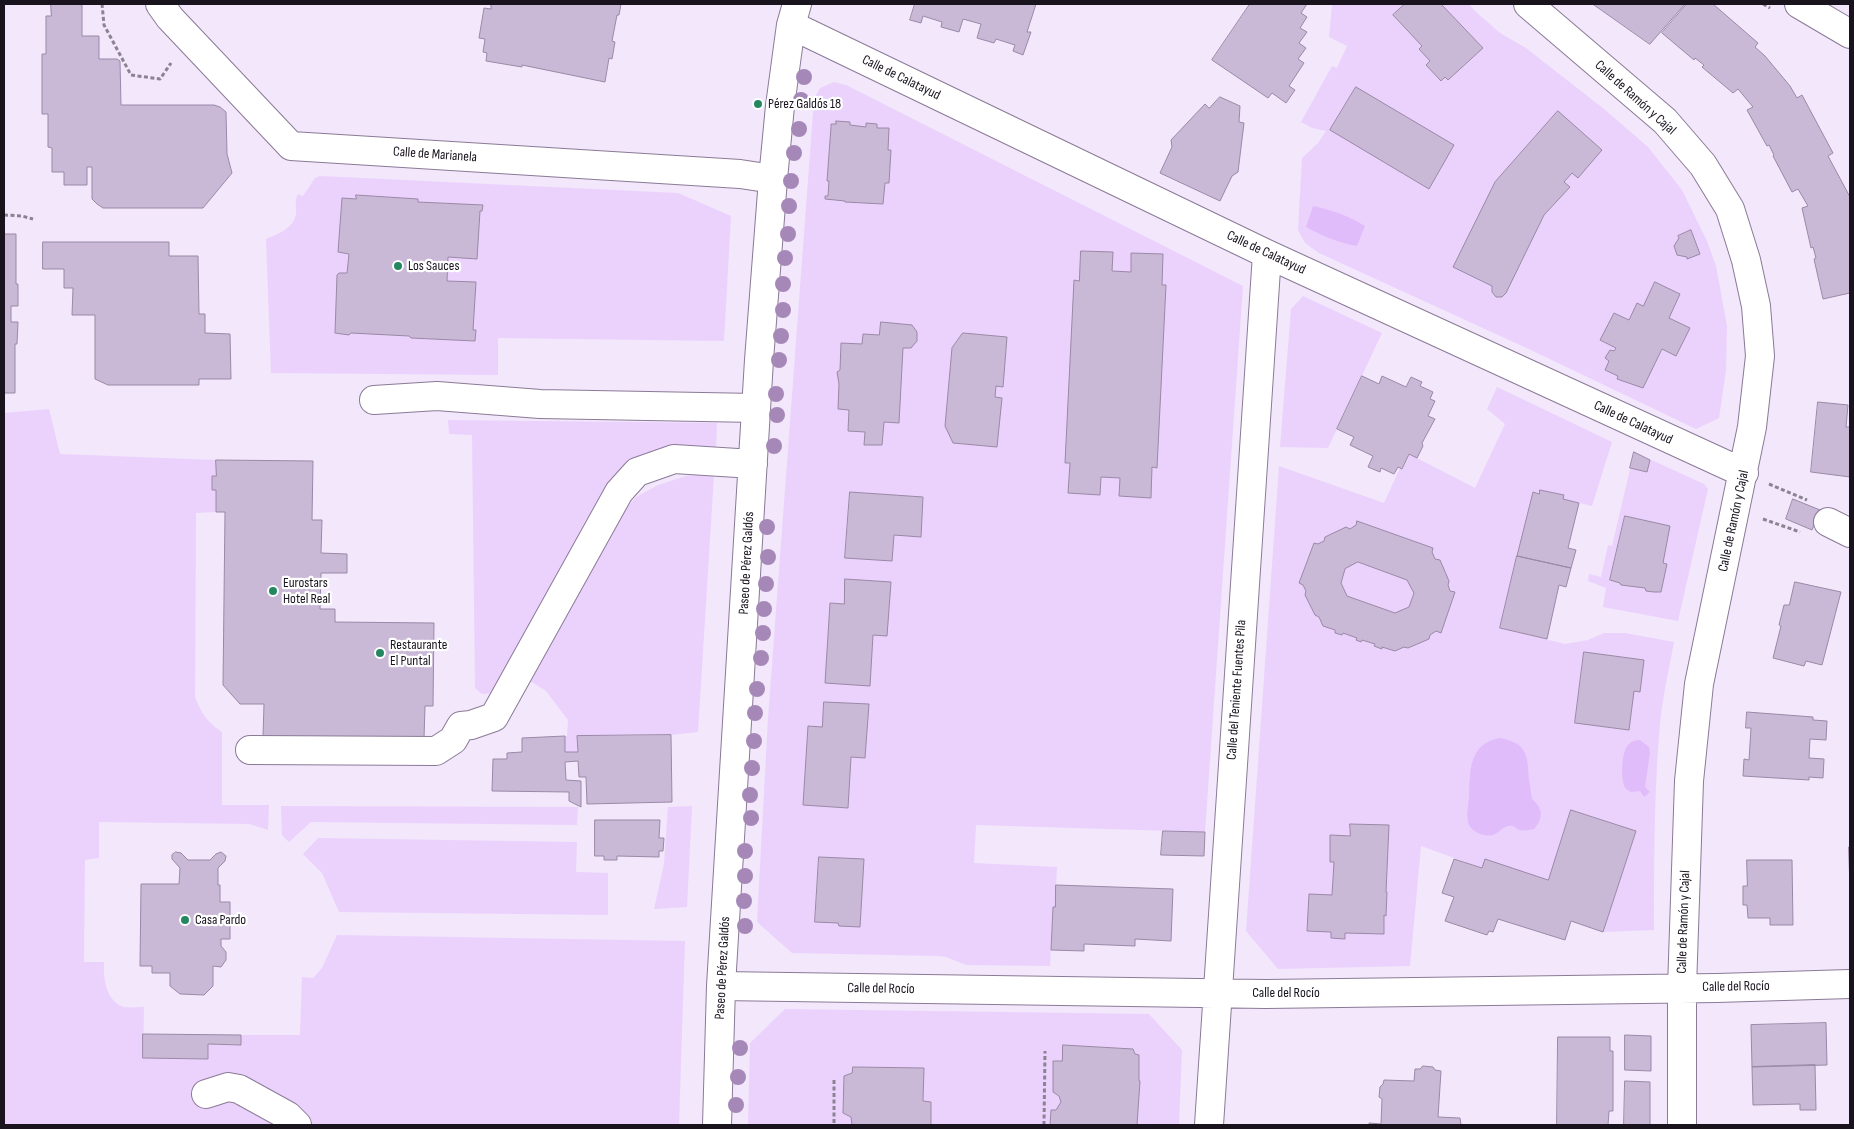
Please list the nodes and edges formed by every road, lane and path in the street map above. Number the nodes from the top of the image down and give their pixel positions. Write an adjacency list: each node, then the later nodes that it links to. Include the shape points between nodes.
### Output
1 (102, 4): 7 (path, via 104,25 131,74 160,79)
2 (160, 4): 7 (street, Calle de Marianela)
3 (1528, 4): 15 (street, Calle de Ramón y Cajal, via 1665,121 1703,165 1730,209 1756,306 1760,356)
4 (1799, 4): 6 (street)
5 (794, 14): 8 (street, Paseo de Pérez Galdós); 11 (street, Calle de Calatayud)
6 (1850, 34)
7 (187, 36): 8 (street, Calle de Marianela, via 291,146 740,174)
8 (772, 179): 13 (street, Paseo de Pérez Galdós)
9 (4, 215): 10 (path)
10 (33, 219)
11 (1267, 254): 15 (street, Calle de Calatayud); 24 (street, Calle del Teniente Fuentes Pila)
12 (374, 400): 13 (street, via 437,396 540,404)
13 (756, 408): 14 (street, Paseo de Pérez Galdós)
14 (753, 464): 20 (street, via 674,459 638,472 619,492 494,717 461,726 453,740 436,751); 22 (street, Paseo de Pérez Galdós)
15 (1744, 473): 23 (street, Calle de Ramón y Cajal, via 1700,684 1689,781)
16 (1768, 484): 17 (path)
17 (1788, 492)
18 (1760, 518): 19 (path)
19 (1777, 523)
20 (250, 750)
21 (1850, 984): 23 (street, Calle del Rocío)
22 (721, 986): 24 (street, Calle del Rocío); 29 (street, Paseo de Pérez Galdós)
23 (1682, 988): 24 (street, Calle del Rocío); 33 (street, Calle de Ramón y Cajal)
24 (1217, 992): 32 (street, Calle del Teniente Fuentes Pila)
25 (1045, 1051): 31 (path)
26 (834, 1080): 30 (path)
27 (206, 1094): 28 (street, via 228,1087 239,1088 288,1116)
28 (297, 1125)
29 (717, 1125)
30 (834, 1125)
31 (1044, 1125)
32 (1209, 1125)
33 (1682, 1125)

